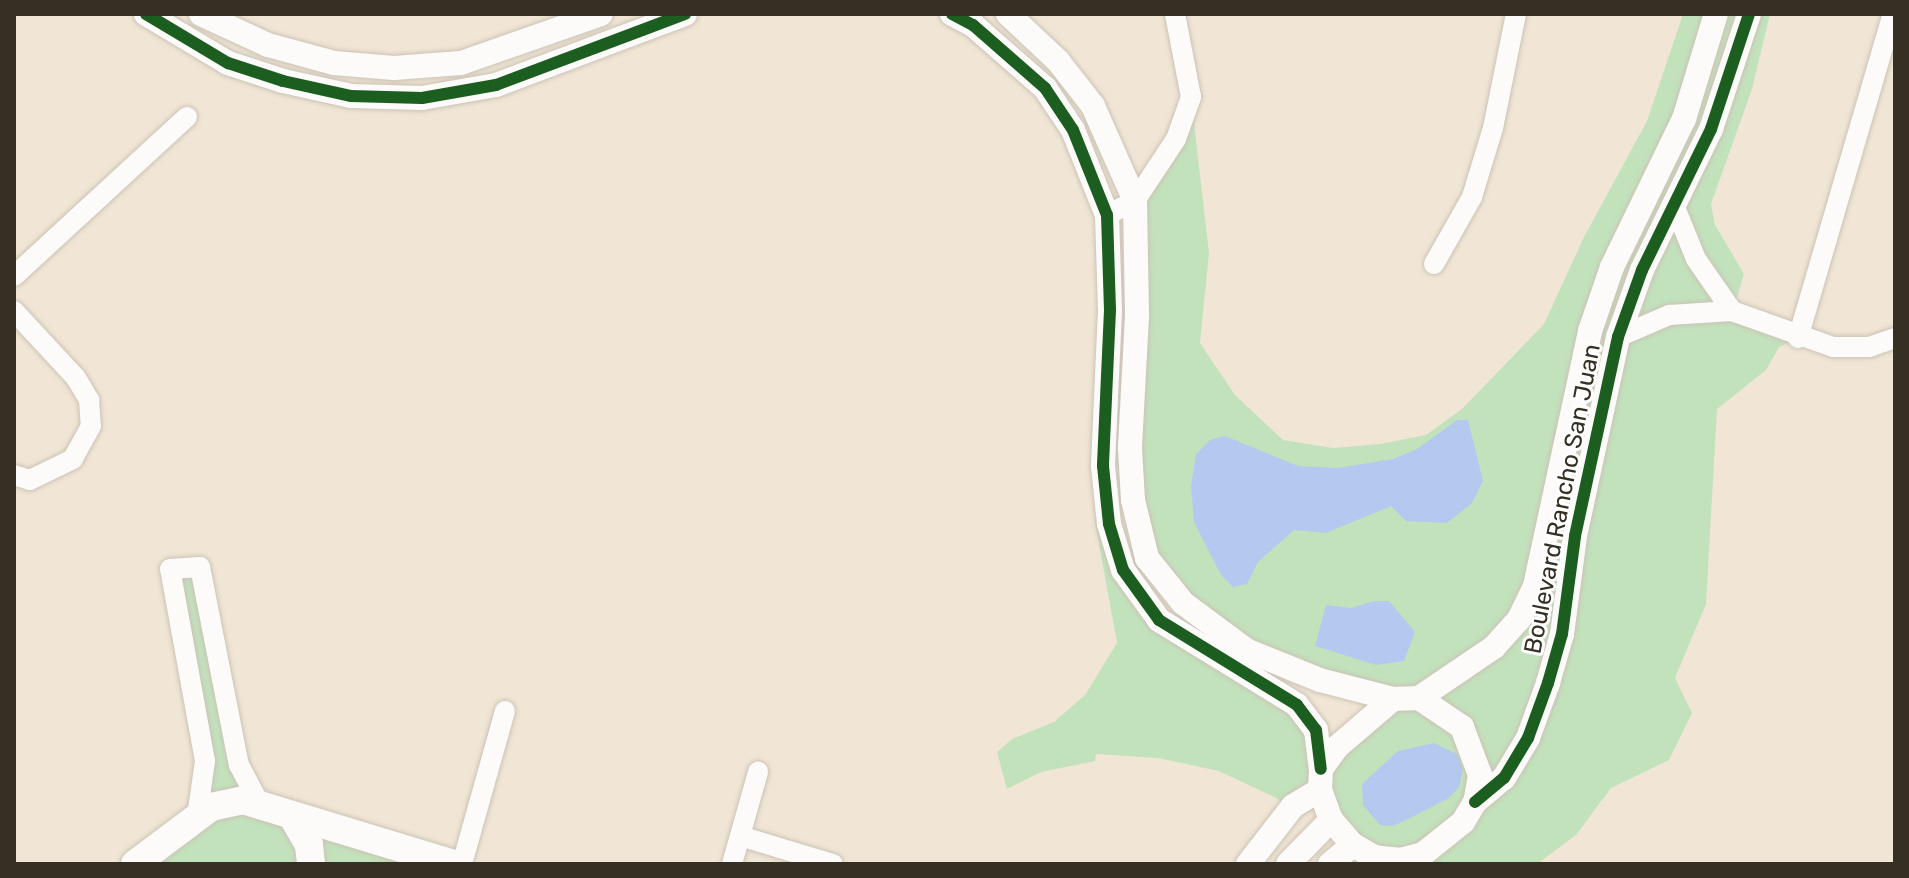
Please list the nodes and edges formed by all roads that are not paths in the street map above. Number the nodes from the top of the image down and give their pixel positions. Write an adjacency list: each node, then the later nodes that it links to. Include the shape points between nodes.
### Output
1 (146, 14): 5 (street, via 228,63 283,81 351,96 422,98 496,85)
2 (201, 14): 13 (street, via 281,49 334,63 394,68 461,63)
3 (556, 14): 13 (street)
4 (601, 14): 13 (street)
5 (685, 14)
6 (952, 14): 17 (street, Boulevard Rancho San Juan, via 973,25 1045,88 1073,130)
7 (1008, 14): 15 (street, via 1058,61 1093,106)
8 (1175, 14): 15 (street, via 1191,97 1176,139)
9 (1516, 14): 18 (street, via 1493,128 1472,197)
10 (1716, 14): 26 (street, Boulevard Rancho San Juan, via 1684,119 1612,267 1590,331 1535,586 1519,619 1494,647)
11 (1749, 14): 16 (street, Boulevard Rancho San Juan, via 1711,129)
12 (1893, 14): 23 (street)
13 (544, 37)
14 (187, 117): 19 (street)
15 (1135, 201): 17 (street); 27 (street, via 1137,317 1130,448 1133,500 1147,558 1183,603 1246,650 1320,680)
16 (1674, 205): 21 (street, via 1696,259); 22 (street, Boulevard Rancho San Juan, via 1642,270)
17 (1107, 215): 30 (street, Boulevard Rancho San Juan, via 1110,310 1103,466 1109,524 1123,570 1159,620 1297,705 1316,730)
18 (1434, 264)
19 (14, 276)
20 (14, 311): 25 (street, via 76,378 89,400 91,426 73,459 30,480)
21 (1732, 311): 22 (street, via 1669,315); 23 (street)
22 (1618, 337): 31 (street, Boulevard Rancho San Juan, via 1575,536 1562,634 1548,683 1528,738 1504,778)
23 (1798, 338): 24 (street, via 1845,347 1869,347)
24 (1895, 338)
25 (14, 475)
26 (1419, 698): 27 (street); 31 (street, via 1462,727 1480,775)
27 (1393, 699): 30 (street, via 1337,747)
28 (505, 711): 42 (street)
29 (758, 772): 36 (street)
30 (1321, 779): 35 (street, Boulevard Rancho San Juan); 45 (street)
31 (1475, 802): 38 (street, Boulevard Rancho San Juan, via 1443,841)
32 (259, 803): 33 (main road, via 224,801); 33 (street, via 239,765 200,567 170,569 205,761); 34 (main road)
33 (197, 817): 39 (main road)
34 (294, 819): 40 (main road, via 309,845); 41 (main road)
35 (1326, 825): 37 (street, Boulevard Rancho San Juan); 46 (street, via 1302,835); 47 (street)
36 (740, 836): 43 (street); 44 (street)
37 (1341, 857): 38 (street, Boulevard Rancho San Juan)
38 (1396, 862)
39 (135, 864)
40 (311, 864)
41 (454, 864)
42 (462, 864)
43 (732, 864)
44 (833, 864)
45 (1248, 864)
46 (1276, 864)
47 (1288, 864)

